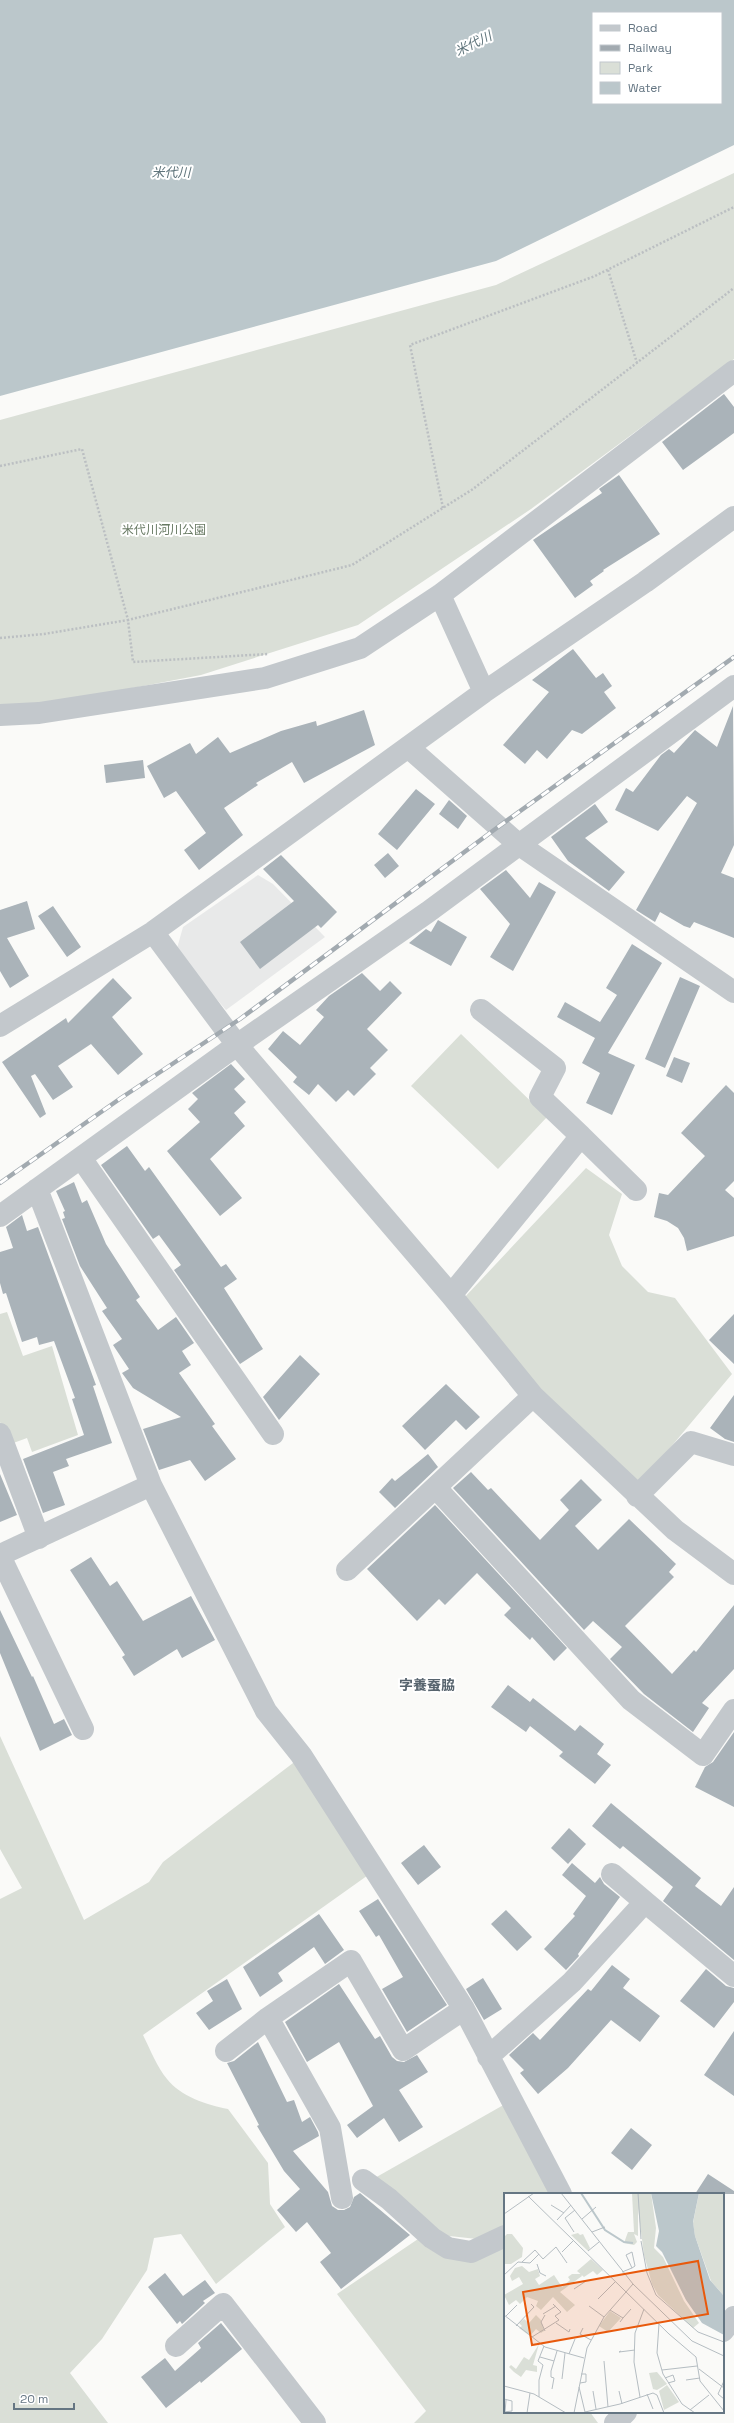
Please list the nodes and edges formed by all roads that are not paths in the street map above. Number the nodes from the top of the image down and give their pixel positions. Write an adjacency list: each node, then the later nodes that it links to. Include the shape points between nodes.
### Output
1 (734, 371): 3 (street)
2 (734, 517): 5 (street, via 646,582)
3 (440, 595): 5 (street); 6 (street, via 360,648 265,678 39,713)
4 (734, 686): 8 (street)
5 (484, 692): 7 (street)
6 (0, 714)
7 (408, 747): 8 (street); 9 (street)
8 (518, 844): 10 (street); 13 (street, via 428,912)
9 (153, 932): 12 (street); 13 (street)
10 (734, 992)
11 (480, 1010): 14 (street, via 555,1068 540,1097)
12 (0, 1026)
13 (237, 1045): 15 (street); 19 (street)
14 (581, 1136): 17 (street); 19 (street)
15 (81, 1158): 16 (street); 22 (street)
16 (37, 1190): 18 (street); 24 (street)
17 (636, 1190)
18 (0, 1216)
19 (452, 1296): 20 (street)
20 (533, 1396): 25 (street); 26 (street)
21 (0, 1434): 27 (street)
22 (273, 1434)
23 (734, 1455): 26 (street, via 691,1442)
24 (151, 1485): 27 (street); 36 (street, via 266,1711 301,1755)
25 (436, 1488): 29 (street); 31 (street, via 631,1700 703,1755)
26 (637, 1496): 30 (street, via 675,1530)
27 (39, 1538): 28 (street)
28 (0, 1556): 32 (street)
29 (348, 1570)
30 (734, 1574)
31 (734, 1710)
32 (83, 1729)
33 (612, 1874): 34 (street)
34 (645, 1902): 35 (street); 39 (street, via 572,1982)
35 (734, 1976)
36 (464, 2009): 37 (street, via 403,2050 351,1961); 39 (street)
37 (268, 2018): 38 (street); 42 (street, via 330,2128)
38 (226, 2051)
39 (488, 2057): 41 (street)
40 (363, 2180): 43 (street, via 389,2199 432,2238 448,2248 471,2252)
41 (560, 2193)
42 (342, 2198)
43 (504, 2236)
44 (734, 2317): 45 (street)
45 (724, 2330)
46 (176, 2346): 48 (street, via 223,2304)
47 (625, 2413): 49 (street)
48 (315, 2423)
49 (615, 2423)

